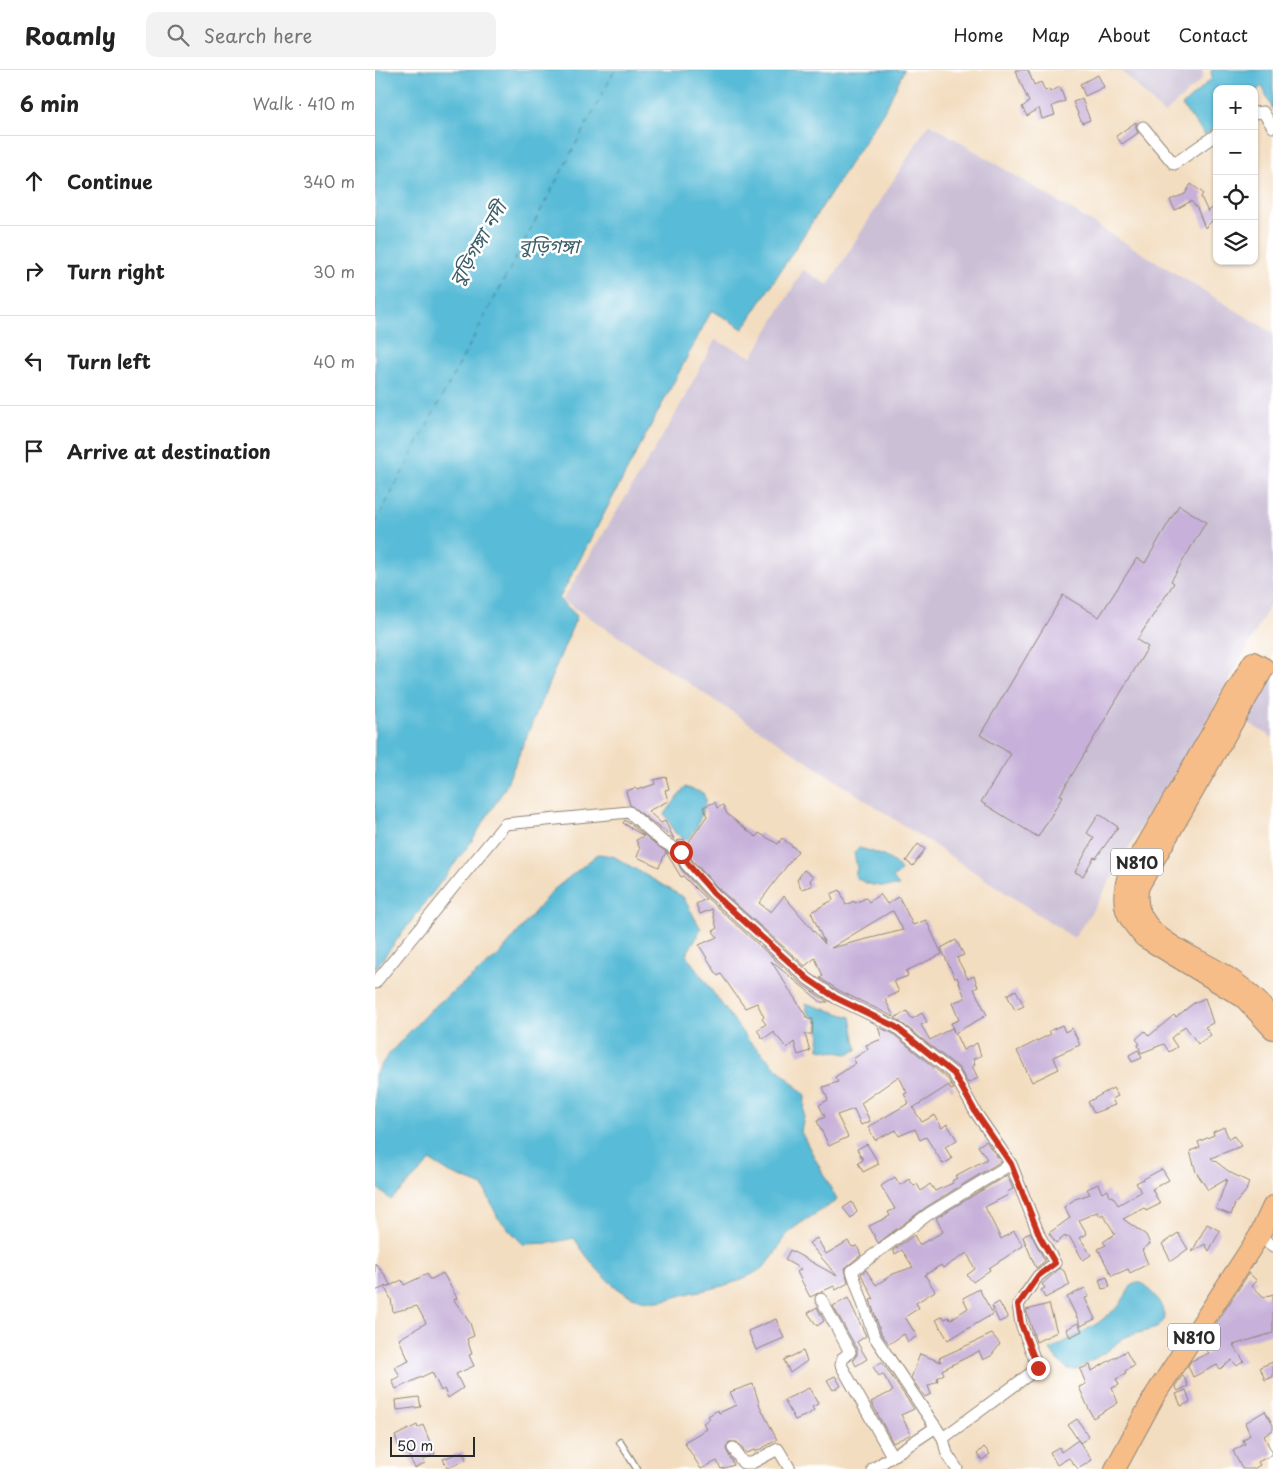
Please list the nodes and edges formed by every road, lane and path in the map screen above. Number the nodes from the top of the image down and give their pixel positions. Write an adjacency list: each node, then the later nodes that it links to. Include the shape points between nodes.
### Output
1 (1258, 113): 3 (street, via 1263,112)
2 (1143, 127): 4 (street, via 1174,164)
3 (1273, 127)
4 (1213, 137)
5 (375, 983): 8 (street, via 505,824 629,812 662,842 681,852 687,864 713,893 808,979 836,998 896,1027 954,1074)
6 (1273, 1019): 7 (highway, N810, via 1241,987 1160,937 1146,924 1137,904 1139,886 1264,668 1253,662 1127,880 1123,896 1125,911 1144,937 1244,998)
7 (1273, 1030)
8 (1011, 1164): 12 (street, via 930,1214 852,1271 874,1336); 13 (street, via 1040,1237 1055,1263 1038,1276 1018,1305 1021,1324 1038,1368)
9 (1273, 1206): 10 (highway, N810)
10 (1266, 1241): 21 (highway, N810, via 1155,1395)
11 (821, 1299): 16 (street, via 850,1352 841,1365)
12 (935, 1427): 13 (street); 16 (street)
13 (943, 1438): 20 (street, via 947,1454)
14 (620, 1442): 17 (lane)
15 (733, 1448): 18 (street, via 743,1464 752,1463 778,1448)
16 (893, 1456): 19 (street)
17 (637, 1469)
18 (789, 1469)
19 (873, 1469)
20 (957, 1469)
21 (1115, 1469)

